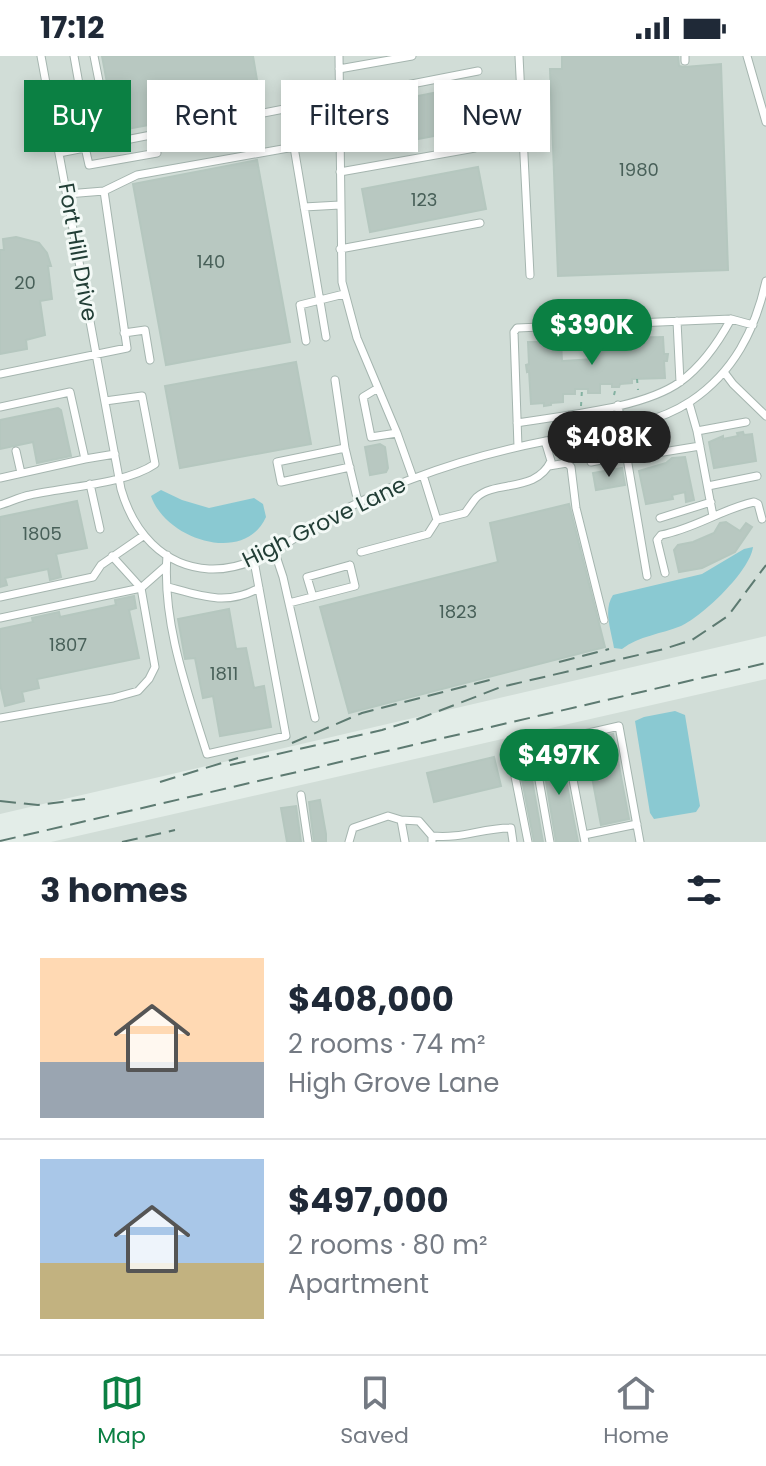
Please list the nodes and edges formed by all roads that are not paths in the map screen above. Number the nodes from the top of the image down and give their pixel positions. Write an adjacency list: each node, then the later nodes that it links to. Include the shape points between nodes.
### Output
1 (41, 56): 21 (street, Fort Hill Drive)
2 (74, 56): 11 (street)
3 (94, 56): 12 (street)
4 (339, 56): 9 (street)
5 (412, 56): 8 (street)
6 (519, 56): 29 (street)
7 (747, 56): 15 (street)
8 (367, 60): 9 (street)
9 (339, 69): 13 (street)
10 (478, 71): 14 (street)
11 (77, 80)
12 (99, 80)
13 (339, 80)
14 (418, 83)
15 (766, 122)
16 (64, 152): 21 (street)
17 (88, 152): 18 (street, via 89,165)
18 (157, 152)
19 (340, 152): 22 (street)
20 (452, 152): 22 (street)
21 (59, 153): 24 (street, Fort Hill Drive)
22 (340, 172): 25 (street)
23 (104, 191): 24 (street); 26 (street, via 137,175 294,147); 36 (street)
24 (67, 194): 39 (street, Fort Hill Drive)
25 (340, 205): 26 (street); 28 (street)
26 (304, 207): 32 (street)
27 (480, 223): 28 (street)
28 (340, 249): 31 (street)
29 (530, 275)
30 (766, 281): 35 (street, High Grove Lane)
31 (344, 294): 32 (street); 45 (street)
32 (320, 300): 37 (street); 38 (street, via 300,305)
33 (731, 319): 34 (street); 35 (street); 44 (street, via 715,346)
34 (677, 321): 44 (street); 52 (street, via 517,328)
35 (753, 325): 41 (street, High Grove Lane)
36 (124, 333): 39 (street, via 127,348); 40 (street, via 145,330)
37 (326, 337)
38 (306, 341)
39 (96, 354): 42 (street); 46 (street, High Grove Lane)
40 (150, 360)
41 (724, 372): 47 (street, High Grove Lane); 50 (street)
42 (0, 374)
43 (335, 380): 60 (street)
44 (680, 382): 48 (street)
45 (378, 388): 55 (street); 55 (street, via 363,397 371,437)
46 (105, 401): 62 (street, High Grove Lane); 72 (street, via 142,396 155,464)
47 (689, 403): 53 (street, High Grove Lane); 54 (street)
48 (618, 405): 52 (street); 53 (street)
49 (0, 407): 65 (street, via 70,392)
50 (766, 416)
51 (746, 422): 54 (street)
52 (517, 423): 59 (street)
53 (623, 426): 56 (street, High Grove Lane); 63 (street)
54 (697, 431): 58 (street)
55 (397, 433): 73 (street)
56 (585, 433): 57 (street, High Grove Lane); 63 (street, via 591,462)
57 (545, 441): 59 (street, High Grove Lane); 66 (street)
58 (700, 446): 64 (street); 75 (street)
59 (518, 447): 69 (street, High Grove Lane)
60 (345, 448): 67 (street); 67 (street, via 277,462 281,482)
61 (16, 451): 68 (street)
62 (115, 454): 65 (street); 72 (street, High Grove Lane)
63 (628, 455): 92 (street)
64 (645, 455)
65 (85, 459): 68 (street)
66 (549, 466): 82 (street, via 524,483 478,495 465,513); 100 (street, via 571,467)
67 (350, 467): 76 (street)
68 (21, 473): 71 (street)
69 (423, 475): 73 (street, High Grove Lane); 82 (street)
70 (757, 476): 75 (street)
71 (0, 477)
72 (119, 478): 74 (street); 84 (street, High Grove Lane, via 127,508)
73 (413, 478): 76 (street, High Grove Lane)
74 (90, 484): 78 (street); 83 (street)
75 (708, 486): 77 (street)
76 (358, 502): 85 (street, High Grove Lane)
77 (711, 502): 79 (street); 80 (street)
78 (0, 505)
79 (713, 516): 81 (street, via 754,502); 91 (street, via 661,535 657,540)
80 (660, 518)
81 (762, 519)
82 (437, 520): 86 (street, via 428,534)
83 (100, 529)
84 (143, 536): 87 (street, High Grove Lane); 88 (street)
85 (274, 550): 89 (street, High Grove Lane); 98 (street)
86 (361, 552)
87 (167, 555): 89 (street, High Grove Lane, via 207,569); 90 (street)
88 (112, 556): 94 (street); 96 (street, via 93,577)
89 (254, 561): 95 (street)
90 (166, 566): 93 (street); 94 (street)
91 (665, 573)
92 (647, 576)
93 (168, 587): 95 (street, via 224,600); 95 (street, via 180,667 207,754 286,736)
94 (141, 588): 99 (street); 101 (street, via 155,667 138,691)
95 (259, 588)
96 (0, 597)
97 (313, 597): 97 (street, via 355,586 350,565 307,577); 98 (street)
98 (289, 603): 102 (street)
99 (0, 618)
100 (604, 620)
101 (0, 718)
102 (315, 718)
103 (565, 738): 104 (street); 107 (street, via 619,726); 108 (street)
104 (533, 746): 114 (street, via 510,751); 115 (street)
105 (301, 795): 110 (street)
106 (401, 820): 109 (street, via 419,821); 111 (street, via 388,816 353,828); 112 (street)
107 (637, 824): 108 (street); 116 (street)
108 (584, 838)
109 (432, 839): 113 (street, via 511,828)
110 (308, 842)
111 (349, 842)
112 (405, 842)
113 (513, 842)
114 (528, 842)
115 (550, 842)
116 (640, 842)

